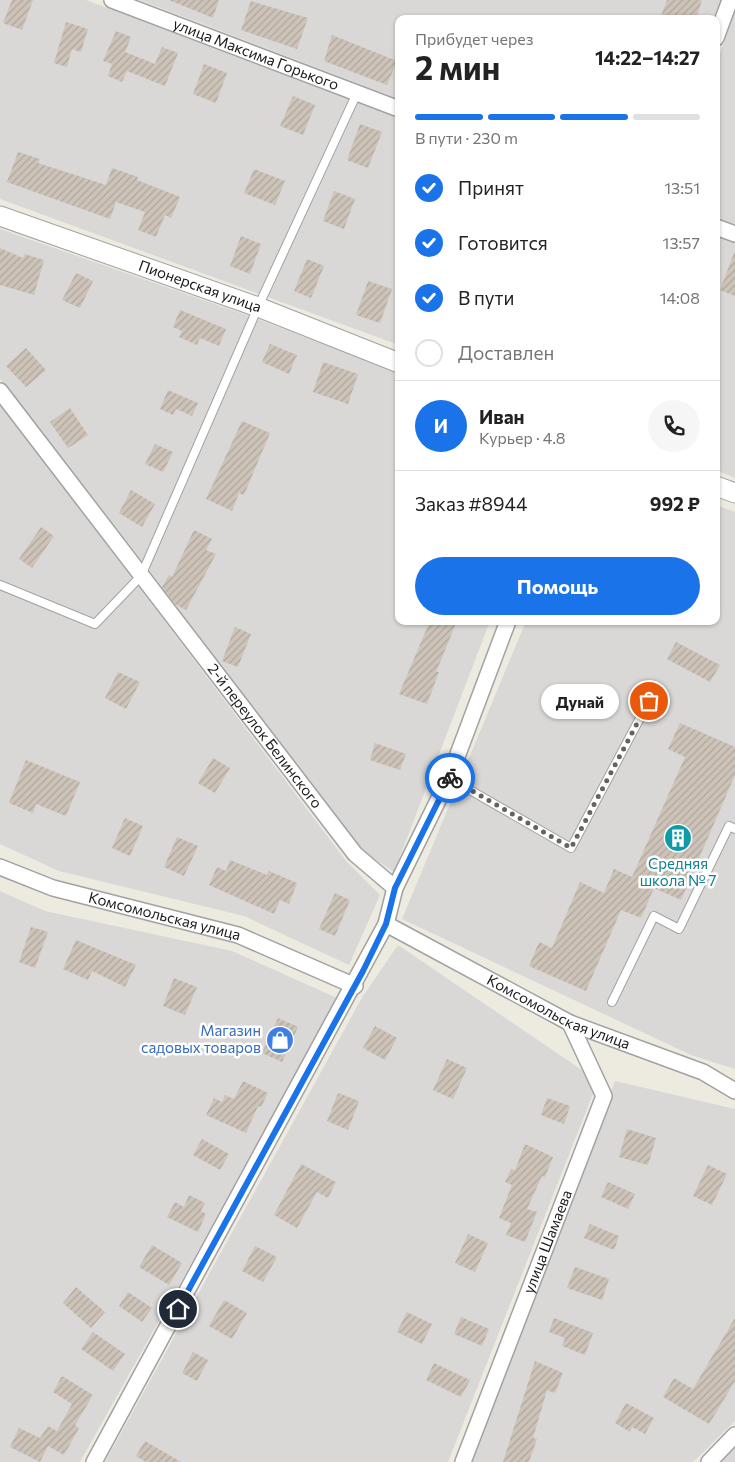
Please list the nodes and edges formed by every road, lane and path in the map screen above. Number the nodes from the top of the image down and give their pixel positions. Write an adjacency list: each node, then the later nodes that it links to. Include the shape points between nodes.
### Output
1 (112, 0): 4 (street, улица Максима Горького)
2 (730, 0): 3 (street)
3 (720, 27)
4 (357, 93): 5 (street, улица Максима Горького); 9 (lane)
5 (395, 107)
6 (0, 216): 9 (street, Пионерская улица)
7 (720, 228): 8 (street)
8 (735, 234)
9 (258, 307): 10 (street, Пионерская улица); 14 (lane)
10 (395, 361)
11 (0, 392): 14 (street, 2-й переулок Белинского)
12 (720, 487): 13 (street)
13 (735, 493)
14 (141, 576): 15 (lane, via 95,624); 21 (street, 2-й переулок Белинского, via 355,854)
15 (0, 585)
16 (506, 625): 18 (street)
17 (649, 701): 18 (lane, via 571,848)
18 (449, 778): 21 (street)
19 (735, 829): 24 (lane, via 729,826 679,929 654,916)
20 (0, 867): 23 (street, Комсомольская улица, via 53,888 238,935)
21 (395, 888): 22 (street)
22 (386, 924): 23 (street); 25 (street, Комсомольская улица)
23 (355, 986): 28 (street)
24 (612, 1002)
25 (570, 1022): 26 (street, Комсомольская улица, via 703,1072); 29 (street, улица Шамаева, via 604,1096)
26 (735, 1091)
27 (735, 1435): 30 (street)
28 (94, 1462)
29 (463, 1462)
30 (709, 1462)

